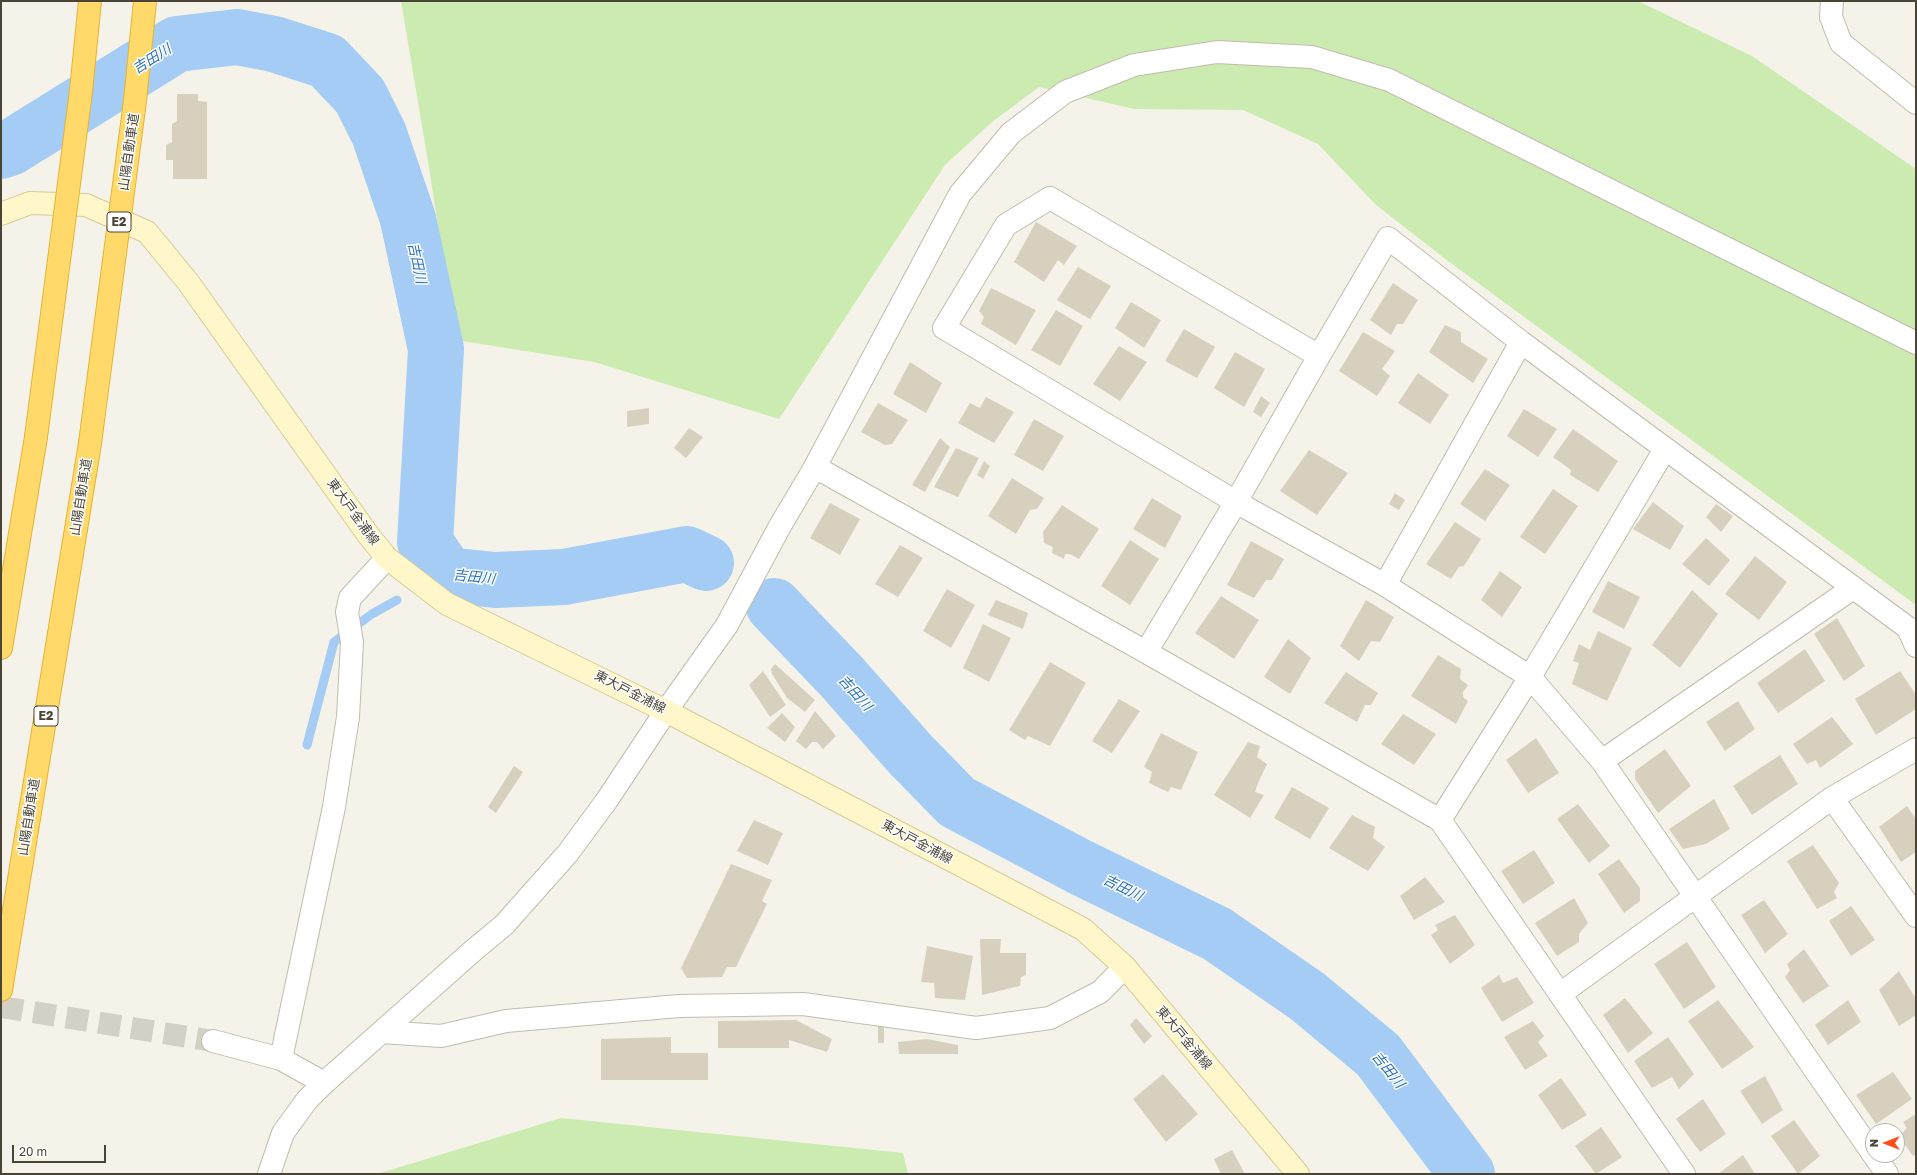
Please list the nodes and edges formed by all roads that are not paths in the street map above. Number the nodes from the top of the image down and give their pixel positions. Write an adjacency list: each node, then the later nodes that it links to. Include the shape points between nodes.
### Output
1 (90, 1): 16 (highway, bridge, via 81,91 36,437)
2 (145, 1): 27 (highway, 山陽自動車道 / E2, bridge, via 136,101 90,443)
3 (1832, 1): 4 (street, via 1831,17 1841,43)
4 (1916, 103)
5 (1, 214): 12 (main road, 東大戸金浦線, via 30,203 86,205 147,232 188,282)
6 (1521, 342): 8 (street, via 1388,238); 9 (street); 13 (street)
7 (1916, 343): 10 (street, via 1389,80 1312,57 1217,52 1134,65 1065,92 1010,134 960,194)
8 (1318, 356): 11 (street); 11 (street, via 1050,198 1006,225 944,328)
9 (1665, 449): 14 (street); 18 (street)
10 (815, 467): 17 (street); 19 (street, via 727,625)
11 (1236, 502): 13 (street); 17 (street)
12 (387, 558): 19 (main road, 東大戸金浦線, via 447,604); 31 (street, via 350,598 347,612 352,642 348,718 335,800)
13 (1385, 586): 18 (street)
14 (1853, 588): 15 (street, via 1908,628); 21 (street)
15 (1916, 646)
16 (1, 648)
17 (1146, 652): 23 (street)
18 (1530, 677): 21 (street); 23 (street)
19 (666, 710): 26 (main road, 東大戸金浦線, via 1083,929); 29 (street, via 607,800 568,853 504,925)
20 (1916, 749): 22 (street)
21 (1602, 761): 24 (street)
22 (1832, 798): 24 (street); 25 (street)
23 (1440, 820): 28 (street)
24 (1694, 896): 28 (street); 33 (street)
25 (1916, 916)
26 (1125, 967): 29 (street, via 1100,992 1050,1018 976,1028 803,1004 678,1006 513,1020 441,1036); 36 (main road, 東大戸金浦線)
27 (1, 990)
28 (1560, 994): 37 (street)
29 (382, 1032): 32 (street)
30 (213, 1041): 31 (street)
31 (281, 1059): 32 (street)
32 (324, 1083): 35 (street, via 283,1133)
33 (1865, 1143)
34 (1879, 1163): 38 (street)
35 (269, 1174)
36 (1298, 1174)
37 (1684, 1174)
38 (1887, 1174)

